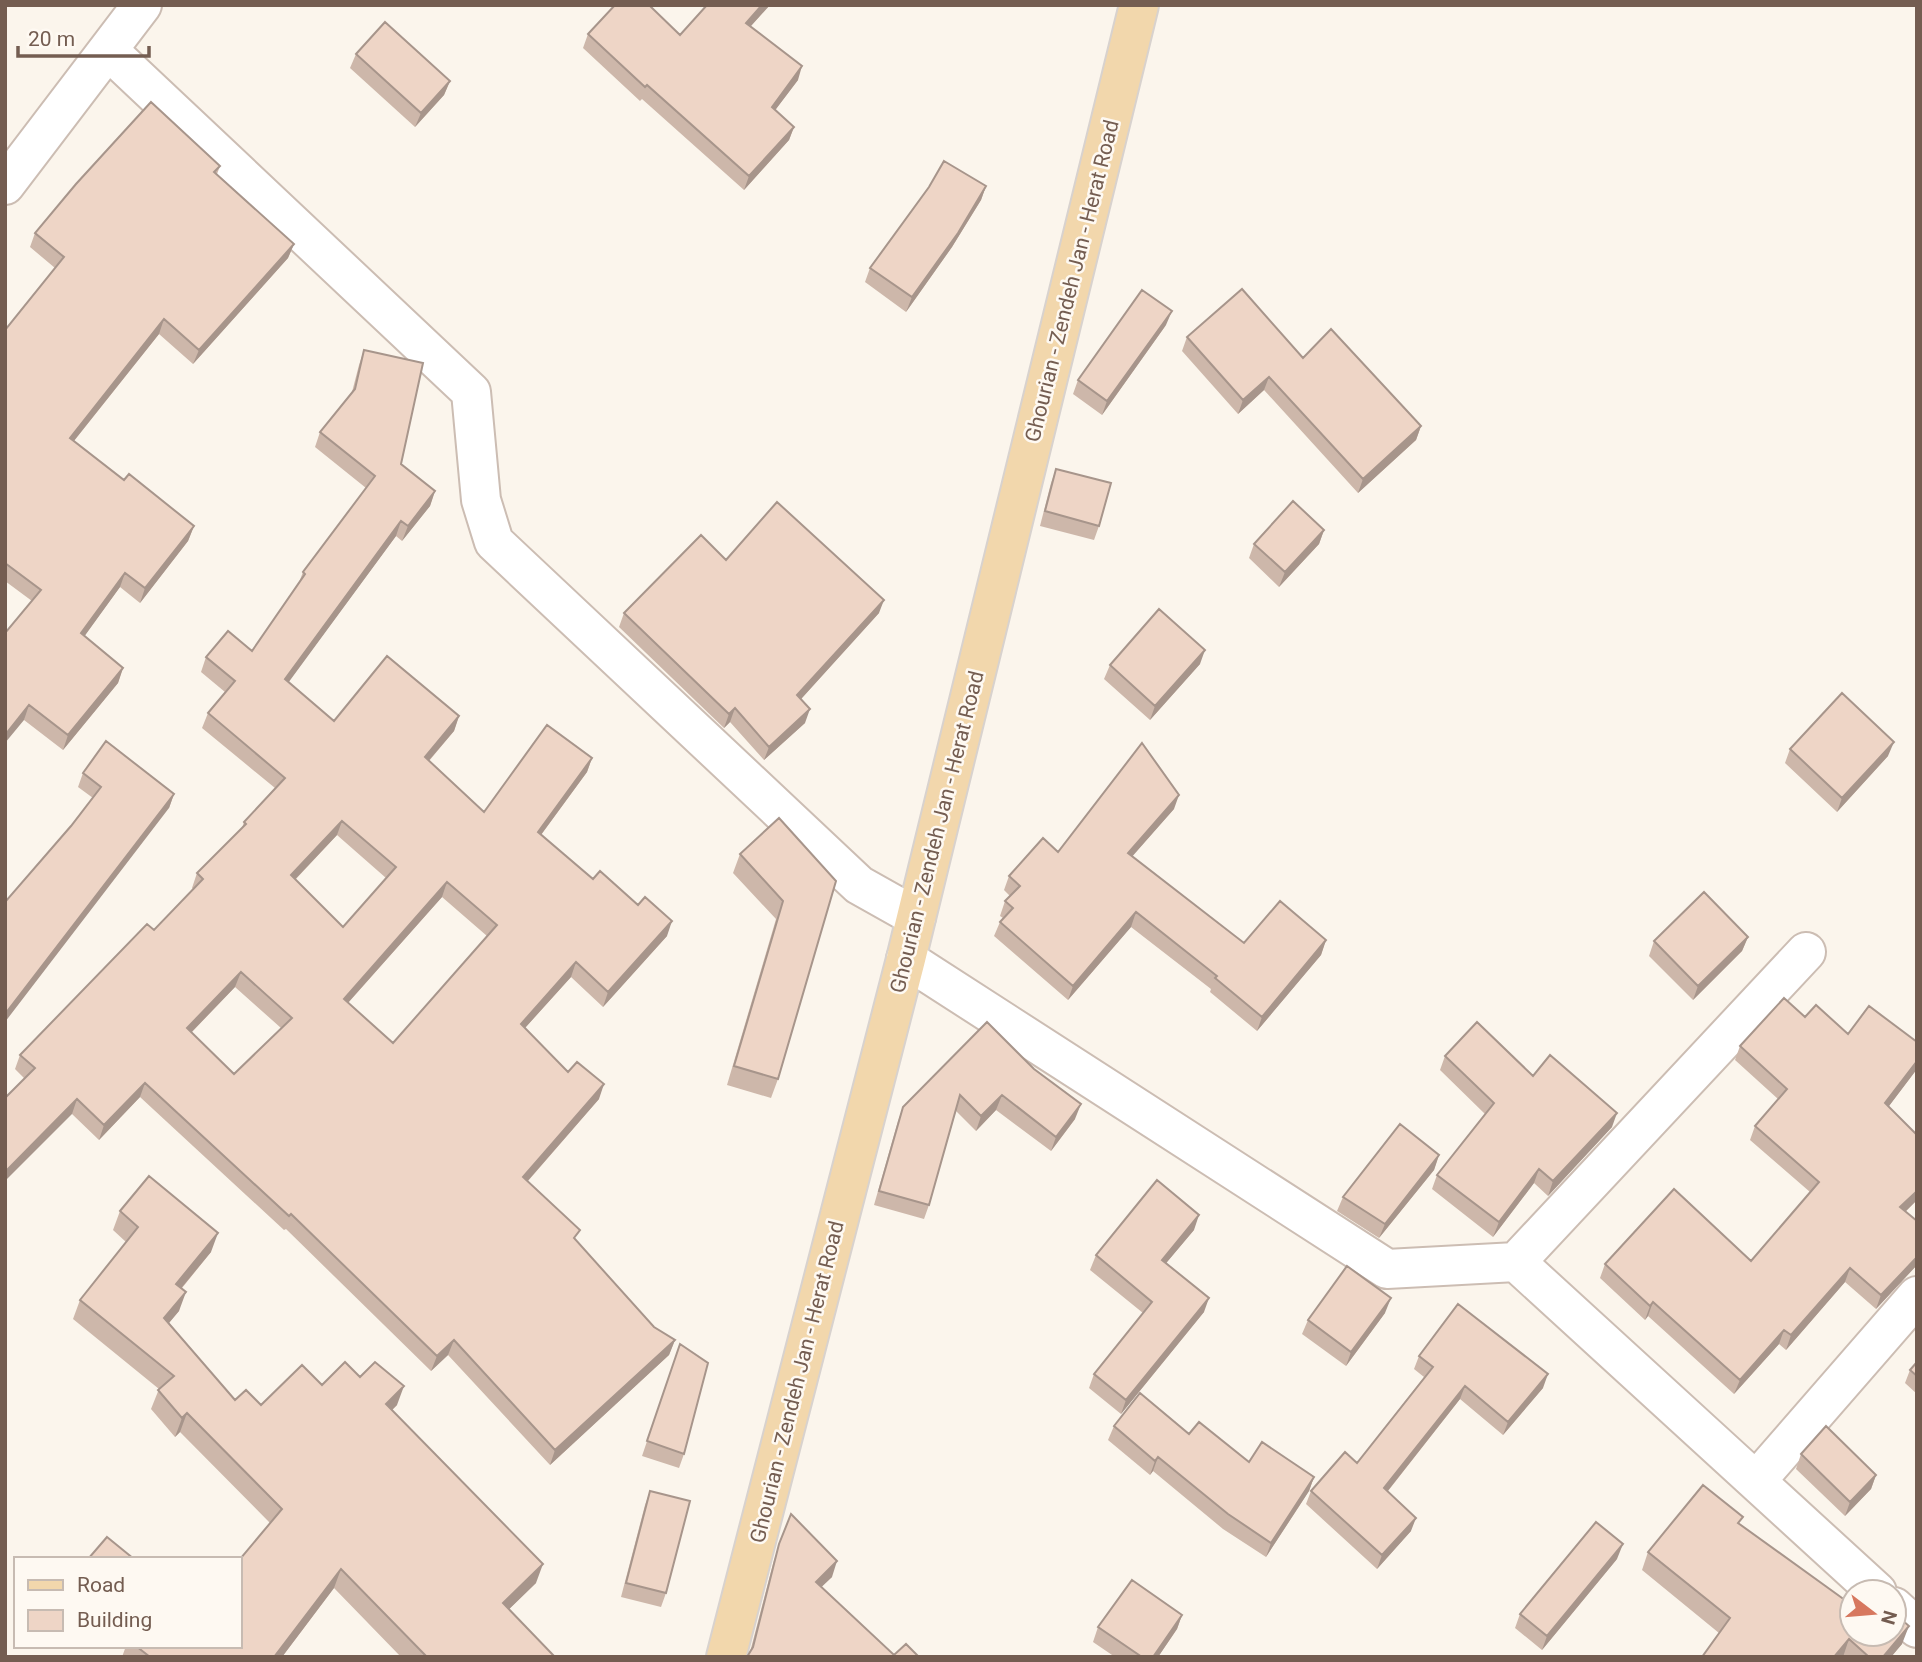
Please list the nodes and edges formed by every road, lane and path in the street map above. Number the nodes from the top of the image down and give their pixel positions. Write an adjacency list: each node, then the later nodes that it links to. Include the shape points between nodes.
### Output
1 (142, 5): 3 (street)
2 (1139, 5): 5 (main road, Ghourian - Zendeh Jan - Herat Road)
3 (109, 51): 4 (street); 5 (street, via 471,392 481,500 494,542 859,885)
4 (5, 185)
5 (916, 917): 7 (main road, Ghourian - Zendeh Jan - Herat Road)
6 (1806, 952): 8 (street)
7 (906, 959): 8 (street, via 1387,1269); 12 (main road, Ghourian - Zendeh Jan - Herat Road)
8 (1516, 1262): 10 (street)
9 (1917, 1296): 10 (street)
10 (1756, 1481): 11 (street)
11 (1862, 1578)
12 (726, 1657)

